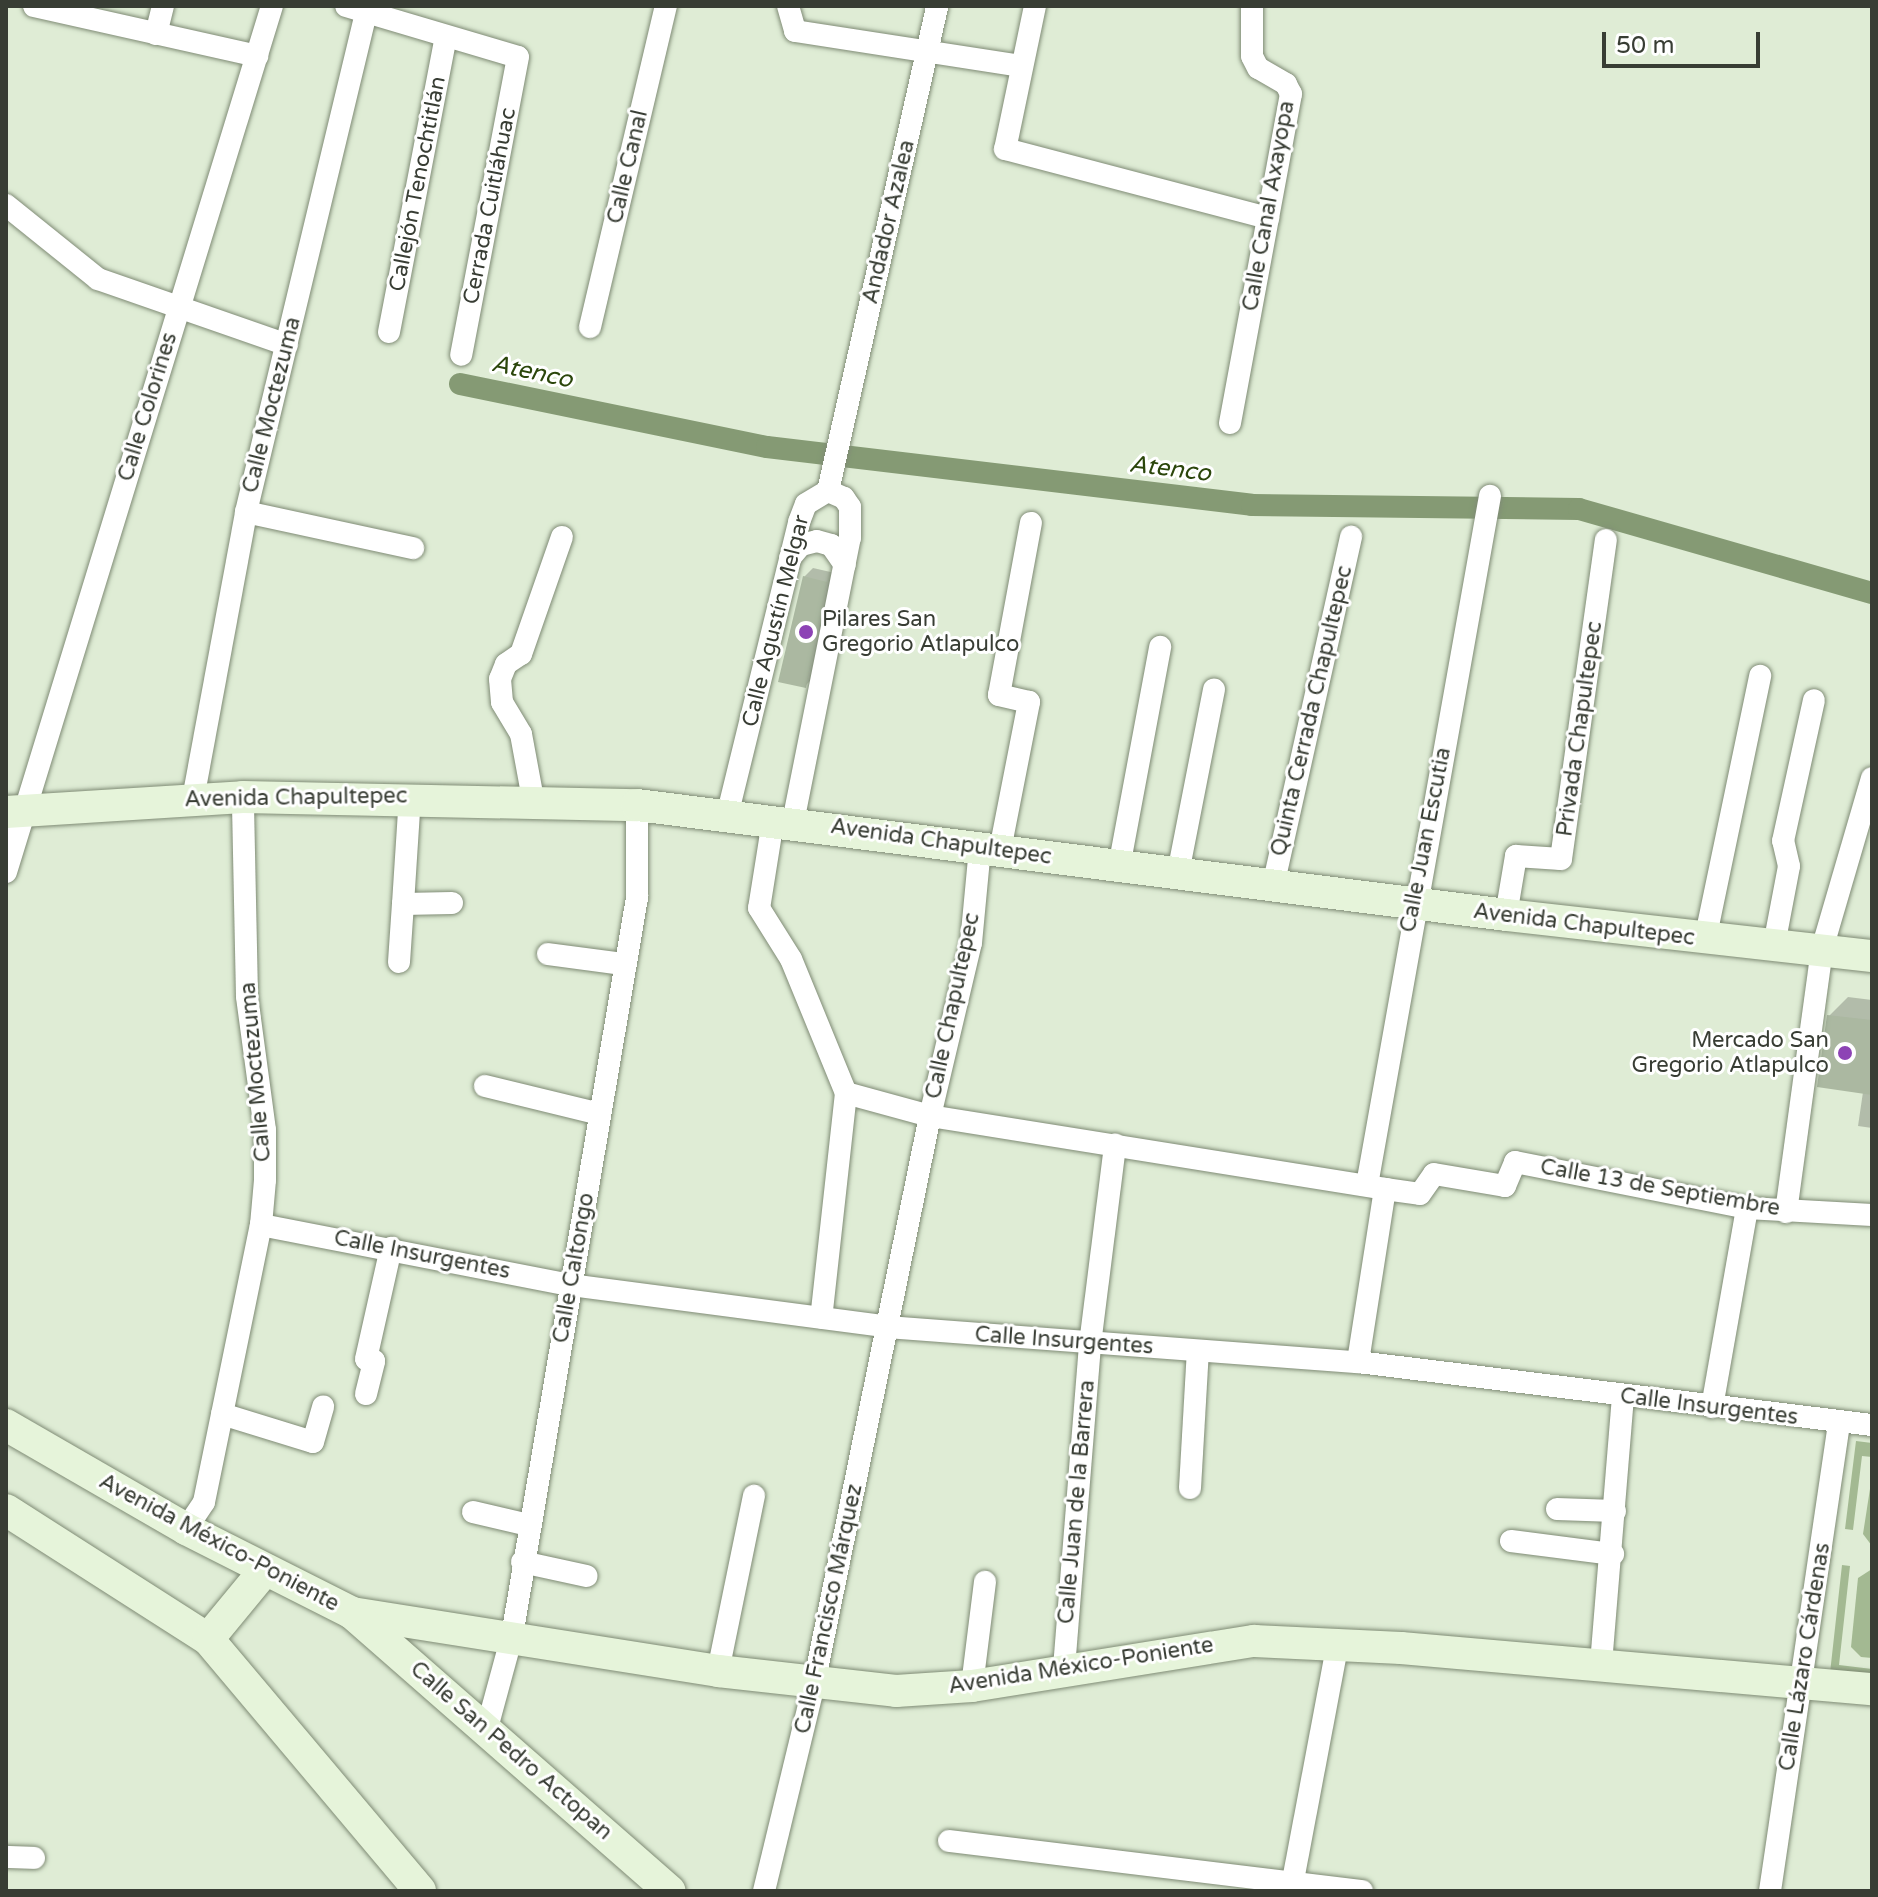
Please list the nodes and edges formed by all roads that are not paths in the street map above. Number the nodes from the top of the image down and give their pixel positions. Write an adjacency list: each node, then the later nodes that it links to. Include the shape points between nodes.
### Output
1 (34, 6): 10 (street)
2 (163, 6): 10 (street)
3 (272, 6): 13 (street, Calle Colorines)
4 (666, 6): 18 (street, Calle Canal)
5 (788, 6): 12 (street, via 795,31)
6 (937, 6): 12 (street, Andador Azalea)
7 (1035, 6): 14 (street)
8 (1252, 6): 16 (street, Calle Canal Axayopa, via 1252,56 1258,68 1286,84 1291,94)
9 (356, 10): 11 (street); 20 (street, Calle Moctezuma)
10 (156, 34): 13 (street)
11 (446, 37): 19 (street, Callejón Tenochtitlán); 21 (street, Cerrada Cuitláhuac, via 518,57)
12 (926, 53): 14 (street); 23 (street, Andador Azalea)
13 (257, 56): 17 (street, Calle Colorines)
14 (1020, 66): 16 (street, via 1005,149)
15 (6, 205): 17 (street, via 98,279)
16 (1268, 218): 22 (street, Calle Canal Axayopa)
17 (178, 310): 20 (street); 44 (street, Calle Colorines)
18 (590, 327)
19 (389, 332)
20 (287, 345): 26 (street, Calle Moctezuma)
21 (461, 355)
22 (1230, 423)
23 (841, 438): 24 (street, Calle Agustín Melgar)
24 (828, 491): 32 (street, Calle Agustín Melgar, via 806,504); 33 (street, via 850,507)
25 (1490, 496): 53 (street, Calle Juan Escutia)
26 (246, 512): 31 (street); 41 (street, Calle Moctezuma)
27 (1031, 523): 47 (street, via 999,695 1029,702)
28 (562, 537): 42 (street, via 521,654 506,664 500,679 502,702 521,734)
29 (1351, 537): 51 (street, Quinta Cerrada Chapultepec)
30 (1606, 540): 55 (street, Privada Chapultepec, via 1561,859 1516,856)
31 (413, 548)
32 (790, 558): 33 (street, via 801,545 817,541 831,545); 45 (street, Calle Agustín Melgar)
33 (845, 565): 46 (street)
34 (1160, 647): 48 (street)
35 (1760, 676): 56 (street)
36 (1214, 689): 50 (street)
37 (1814, 700): 57 (street, via 1783,841 1789,866)
38 (1872, 778): 58 (street)
39 (410, 796): 40 (main road, Avenida Chapultepec); 42 (main road, Avenida Chapultepec); 54 (street)
40 (243, 797): 41 (main road, Avenida Chapultepec); 72 (street, Calle Moctezuma, via 247,996 265,1130)
41 (193, 799): 44 (main road, Avenida Chapultepec)
42 (533, 799): 43 (main road, Avenida Chapultepec)
43 (637, 805): 45 (main road, Avenida Chapultepec); 62 (street, Calle Caltongo, via 641,869)
44 (17, 811): 49 (street, Calle Colorines)
45 (727, 816): 46 (main road, Avenida Chapultepec)
46 (783, 822): 47 (main road, Avenida Chapultepec); 64 (street, via 759,908 791,959)
47 (990, 849): 48 (main road, Avenida Chapultepec); 66 (street, Calle Chapultepec)
48 (1119, 867): 50 (main road, Avenida Chapultepec)
49 (6, 872)
50 (1178, 873): 51 (main road, Avenida Chapultepec)
51 (1273, 886): 53 (main road, Avenida Chapultepec)
52 (452, 903): 54 (street)
53 (1414, 903): 55 (main road, Avenida Chapultepec); 68 (street, Calle Juan Escutia)
54 (403, 904): 61 (street)
55 (1506, 915): 56 (main road, Avenida Chapultepec)
56 (1705, 940): 57 (main road, Avenida Chapultepec)
57 (1774, 945): 58 (main road, Avenida Chapultepec)
58 (1822, 949): 60 (main road, Avenida Chapultepec); 70 (street)
59 (548, 954): 62 (street)
60 (1872, 956)
61 (399, 962)
62 (623, 964): 65 (street, Calle Caltongo)
63 (485, 1086): 65 (street)
64 (846, 1093): 66 (street, Calle 13 de Septiembre); 75 (street)
65 (600, 1114): 74 (street, Calle Caltongo)
66 (930, 1116): 67 (street, Calle 13 de Septiembre); 76 (street)
67 (1115, 1145): 68 (street, Calle 13 de Septiembre); 77 (street, Calle Juan de la Barrera)
68 (1376, 1187): 69 (street, Calle 13 de Septiembre, via 1423,1193 1426,1178 1434,1174 1505,1186 1515,1162); 79 (street)
69 (1747, 1208): 70 (street, Calle 13 de Septiembre); 83 (street)
70 (1786, 1212): 71 (street, Calle 13 de Septiembre)
71 (1872, 1215)
72 (261, 1225): 73 (street, Calle Insurgentes); 84 (street, Calle Moctezuma)
73 (391, 1248): 74 (street, Calle Insurgentes); 80 (street, via 366,1359 374,1361)
74 (571, 1285): 75 (street, Calle Insurgentes); 94 (street, Calle Caltongo)
75 (821, 1318): 76 (street, Calle Insurgentes)
76 (888, 1327): 77 (street, Calle Insurgentes); 110 (street, Calle Francisco Márquez)
77 (1090, 1344): 78 (street, Calle Insurgentes); 107 (street, Calle Juan de la Barrera)
78 (1198, 1351): 79 (street, Calle Insurgentes); 88 (street)
79 (1358, 1362): 81 (street, Calle Insurgentes)
80 (366, 1394)
81 (1623, 1397): 83 (street, Calle Insurgentes); 92 (street)
82 (323, 1406): 84 (street, via 313,1442)
83 (1712, 1407): 85 (street, Calle Insurgentes)
84 (222, 1414): 95 (street, Calle Moctezuma, via 204,1502)
85 (1839, 1423): 87 (street, Calle Insurgentes); 109 (street, Calle Lázaro Cárdenas)
86 (6, 1425): 95 (main road, Avenida México-Poniente)
87 (1872, 1425)
88 (1190, 1488)
89 (754, 1496): 108 (street)
90 (1557, 1509): 92 (street)
91 (6, 1510): 104 (main road)
92 (1615, 1511): 97 (street)
93 (473, 1512): 94 (street)
94 (529, 1525): 98 (street, Calle Caltongo)
95 (186, 1529): 99 (main road, Avenida México-Poniente)
96 (1511, 1541): 97 (street)
97 (1613, 1554): 106 (street)
98 (522, 1562): 100 (street); 103 (street, Calle Caltongo)
99 (264, 1571): 102 (main road, Avenida México-Poniente); 104 (main road)
100 (586, 1576)
101 (985, 1582): 111 (street)
102 (352, 1613): 103 (main road, Avenida México-Poniente); 113 (main road, Calle San Pedro Actopan)
103 (512, 1636): 108 (main road, Avenida México-Poniente); 113 (street, Calle Caltongo)
104 (208, 1639): 118 (main road)
105 (1338, 1643): 106 (main road, Avenida México-Poniente); 107 (main road, Avenida México-Poniente, via 1210,1645); 117 (street)
106 (1601, 1664): 109 (main road, Avenida México-Poniente)
107 (1064, 1668): 111 (main road, Avenida México-Poniente)
108 (718, 1671): 110 (main road, Avenida México-Poniente)
109 (1803, 1682): 112 (main road, Avenida México-Poniente); 122 (street, Calle Lázaro Cárdenas)
110 (814, 1684): 111 (main road, Avenida México-Poniente, via 896,1691); 120 (street, Calle Francisco Márquez)
111 (972, 1686)
112 (1872, 1689)
113 (487, 1728): 119 (main road, Calle San Pedro Actopan)
114 (949, 1841): 117 (street)
115 (6, 1857): 116 (street)
116 (34, 1858)
117 (1291, 1887): 121 (street)
118 (420, 1891)
119 (669, 1891)
120 (764, 1891)
121 (1362, 1891)
122 (1770, 1891)

